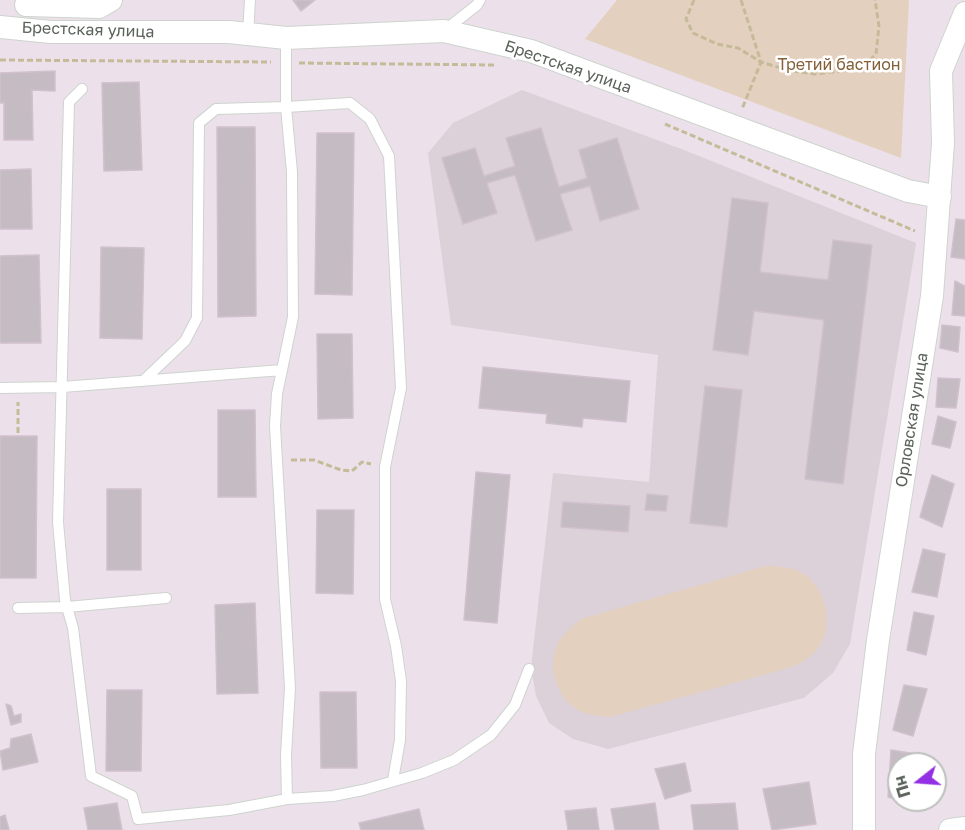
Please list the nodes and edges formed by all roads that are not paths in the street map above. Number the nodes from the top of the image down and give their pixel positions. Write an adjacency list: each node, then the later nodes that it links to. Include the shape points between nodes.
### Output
1 (111, 0): 4 (street, via 99,7)
2 (249, 0): 8 (lane)
3 (480, 0): 7 (lane)
4 (26, 5)
5 (965, 13): 12 (street, Орловская улица, via 941,71)
6 (0, 27): 8 (street, Брестская улица, via 51,32)
7 (444, 31): 9 (street, Брестская улица); 12 (street, Брестская улица, via 531,51 908,190)
8 (248, 34): 9 (street, Брестская улица)
9 (286, 38): 11 (lane)
10 (82, 89): 15 (lane, via 69,102)
11 (286, 107): 13 (lane, via 292,172 293,317); 14 (lane, via 216,109 199,123 197,318 185,341); 21 (lane, via 350,103 370,119 389,156 401,388 385,467 385,598 401,681)
12 (940, 197): 24 (street, Орловская улица, via 932,296 864,754)
13 (282, 370): 14 (lane); 22 (lane, via 275,426 290,688)
14 (143, 381): 15 (lane)
15 (62, 387): 16 (lane); 18 (lane, via 58,522)
16 (0, 388)
17 (166, 598): 18 (lane)
18 (67, 607): 19 (lane); 22 (lane, via 91,776 132,796 138,819 228,810)
19 (18, 608)
20 (529, 669): 21 (lane, via 515,705 490,735 454,760)
21 (393, 780): 22 (lane, via 333,796)
22 (287, 799)
23 (965, 828): 25 (street)
24 (864, 830)
25 (950, 830)

